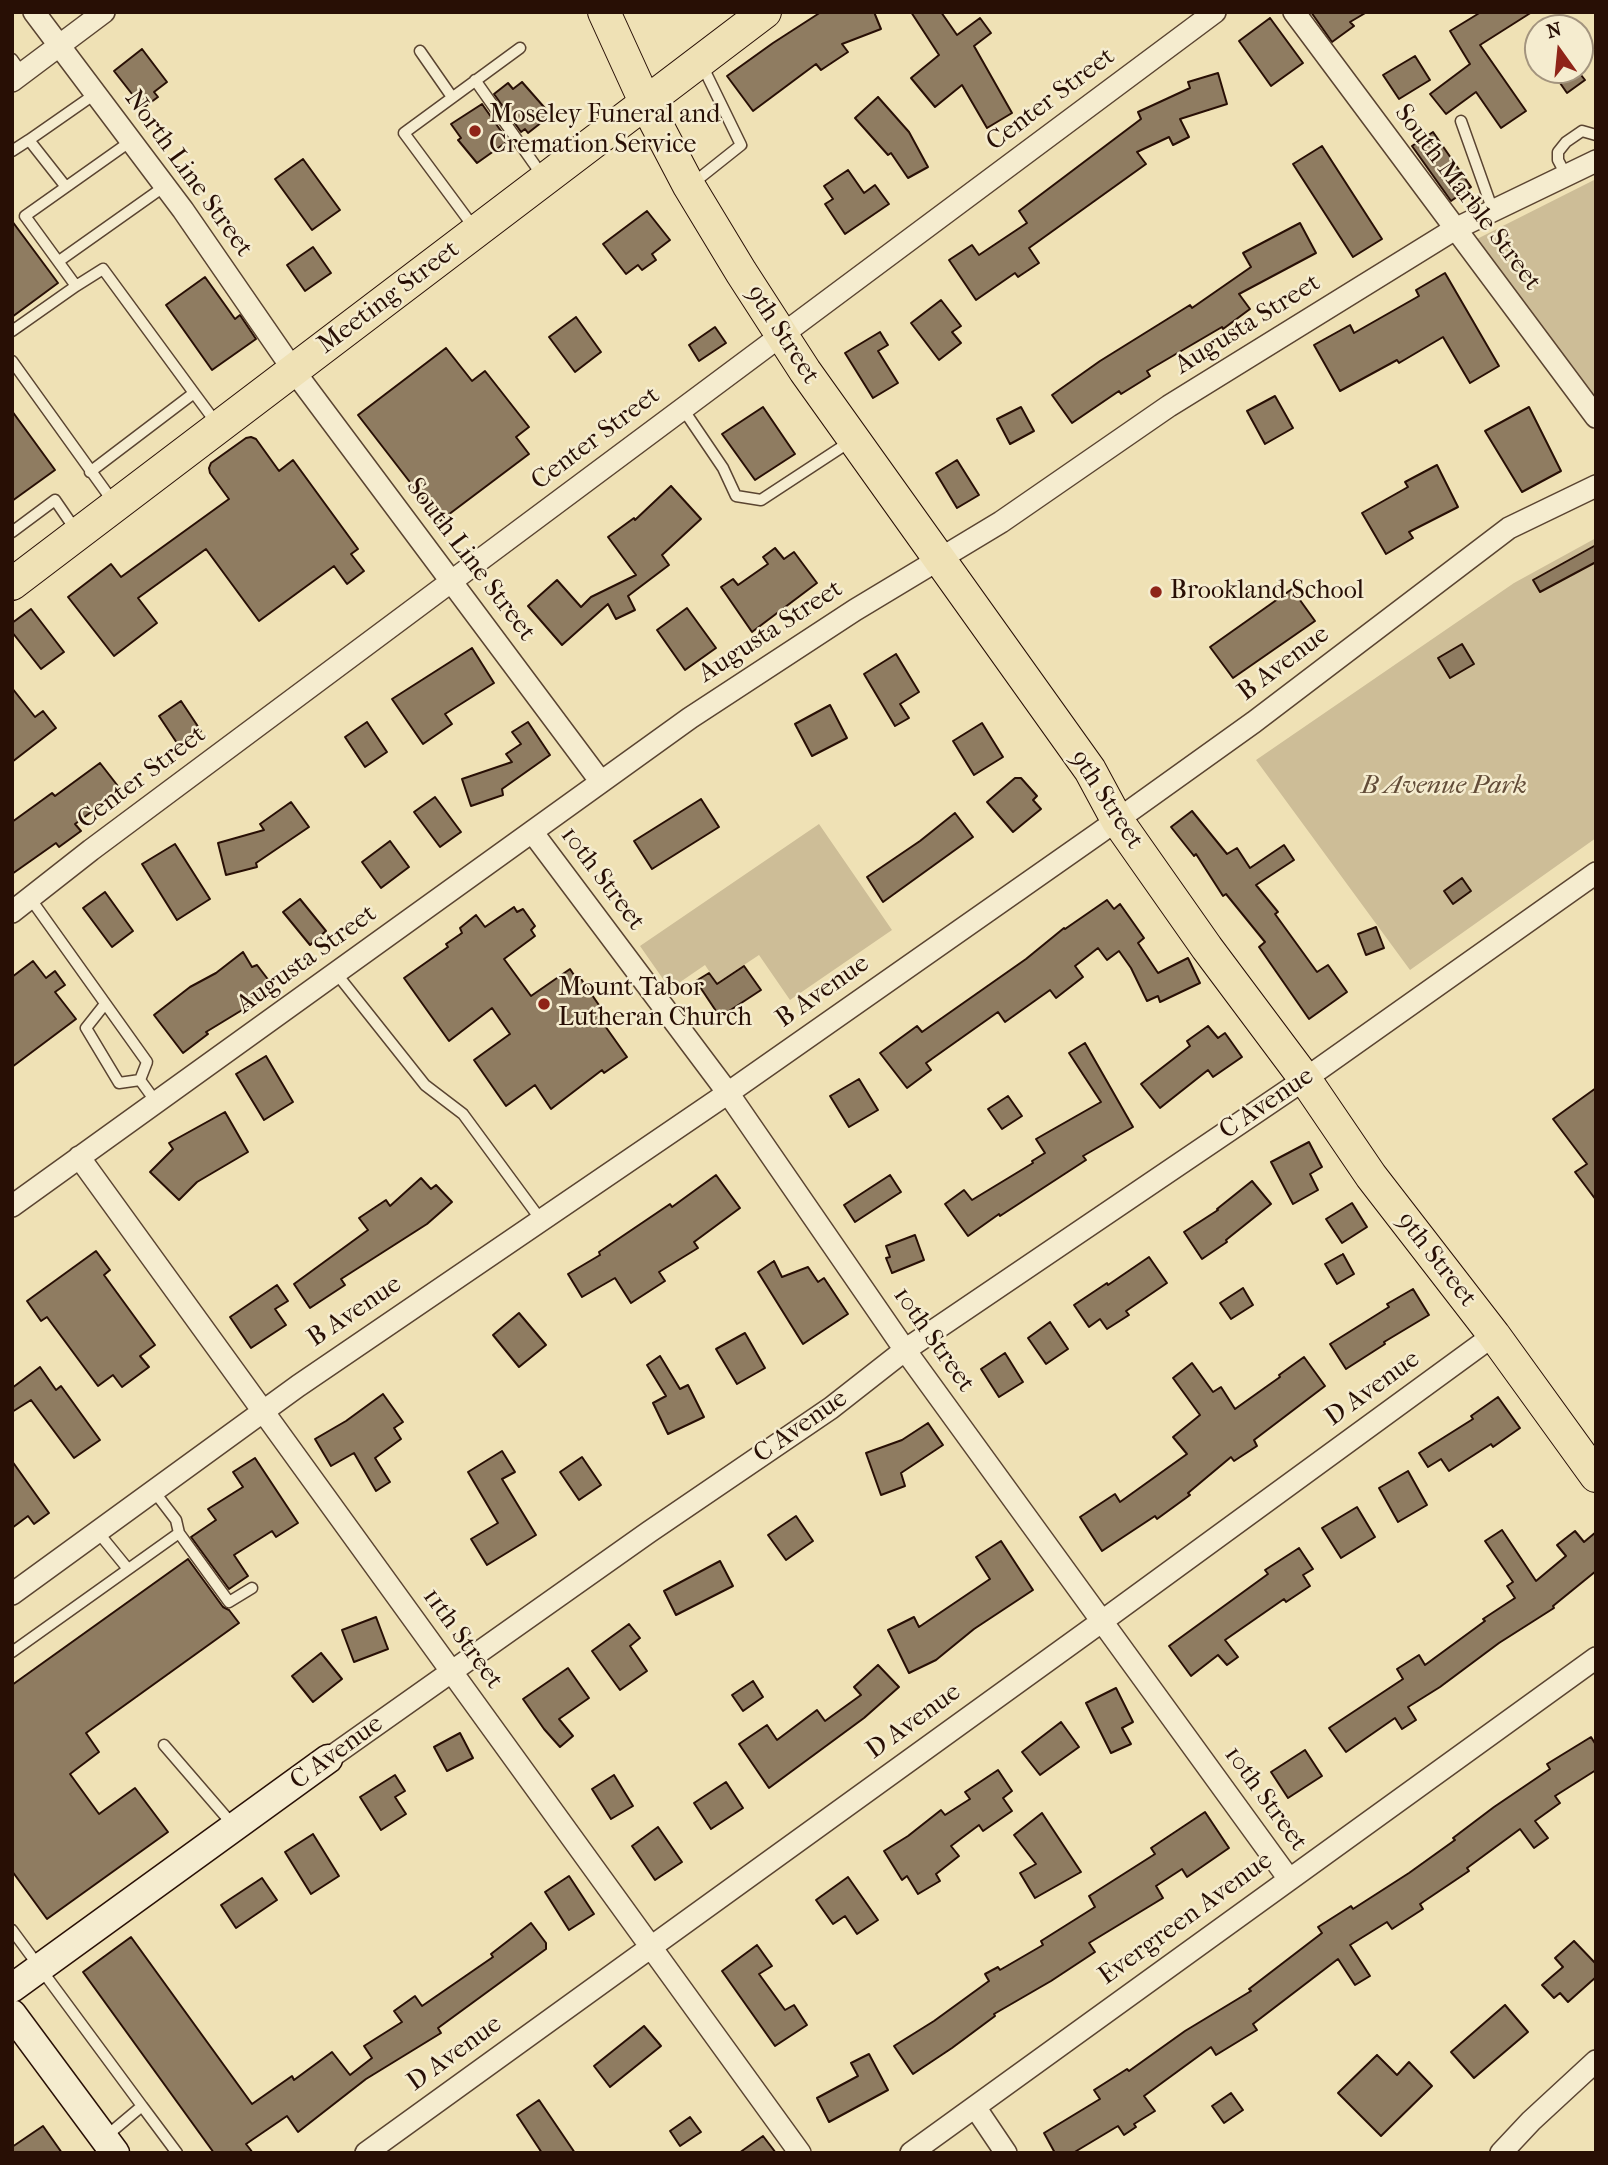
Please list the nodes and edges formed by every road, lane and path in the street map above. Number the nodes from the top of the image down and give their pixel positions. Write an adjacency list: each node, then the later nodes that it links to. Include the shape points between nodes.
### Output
1 (34, 12): 7 (street, North Line Street)
2 (104, 12): 7 (street)
3 (604, 12): 15 (main road, 9th Street)
4 (1215, 12): 33 (street, Center Street)
5 (1294, 12): 28 (street, South Marble Street)
6 (751, 17): 10 (main road, Meeting Street)
7 (59, 46): 11 (street); 13 (street, North Line Street)
8 (520, 48): 12 (lane)
9 (420, 51): 14 (lane)
10 (701, 62): 15 (main road, Meeting Street); 25 (lane, via 741,145)
11 (16, 71)
12 (475, 80): 14 (lane); 23 (lane)
13 (95, 94): 18 (lane); 19 (street, North Line Street)
14 (452, 97): 29 (lane, via 404,133)
15 (646, 104): 23 (main road, Meeting Street); 25 (main road, 9th Street)
16 (1461, 121): 27 (lane)
17 (1596, 135): 22 (lane, via 1582,131 1558,152)
18 (29, 140): 20 (lane); 26 (lane)
19 (131, 141): 24 (street, North Line Street); 26 (lane)
20 (12, 152)
21 (1596, 160): 22 (street, Augusta Street)
22 (1566, 175): 27 (street, Augusta Street)
23 (546, 180): 29 (main road, Meeting Street)
24 (165, 186): 30 (lane); 35 (street, North Line Street)
25 (689, 186): 33 (main road, 9th Street)
26 (66, 187): 30 (lane, via 25,216)
27 (1493, 211): 28 (street, Augusta Street)
28 (1455, 229): 38 (street, South Marble Street); 46 (street, Augusta Street, via 1169,406 1001,522)
29 (477, 231): 35 (main road, Meeting Street)
30 (59, 261): 31 (lane)
31 (76, 286): 32 (lane); 36 (lane, via 103,269)
32 (12, 331)
33 (782, 335): 37 (street, Center Street); 40 (main road, 9th Street)
34 (12, 360): 41 (lane)
35 (294, 371): 39 (main road, Meeting Street); 48 (street, South Line Street)
36 (194, 393): 39 (lane); 41 (lane)
37 (683, 409): 40 (lane, via 736,496 761,500); 48 (street, Center Street)
38 (1596, 417)
39 (219, 427): 43 (main road, Meeting Street)
40 (853, 439): 46 (main road, 9th Street)
41 (90, 472): 43 (lane)
42 (1596, 486): 50 (street, B Avenue, via 1509,527 1254,722)
43 (115, 506): 45 (main road, Meeting Street)
44 (12, 532): 45 (lane, via 55,500)
45 (78, 533): 47 (main road, Meeting Street)
46 (937, 558): 49 (street, Augusta Street, via 690,718); 50 (main road, 9th Street, via 1090,770)
47 (15, 577)
48 (451, 582): 49 (street, South Line Street); 53 (street, Center Street)
49 (601, 782): 51 (street, Augusta Street)
50 (1117, 820): 57 (main road, 9th Street); 59 (street, B Avenue)
51 (533, 833): 55 (street, Augusta Street); 59 (street, 10th Street)
52 (1596, 873): 57 (street, C Avenue)
53 (30, 898): 54 (street, Center Street); 56 (lane)
54 (12, 912)
55 (336, 973): 60 (street, Augusta Street); 63 (lane, via 425,1086 463,1114)
56 (105, 1004): 58 (lane, via 147,1062); 58 (lane, via 86,1028 119,1083)
57 (1304, 1079): 64 (main road, 9th Street, via 1371,1176); 65 (street, C Avenue)
58 (139, 1080): 60 (lane)
59 (728, 1093): 63 (street, B Avenue); 65 (street, 10th Street)
60 (156, 1102): 61 (street, Augusta Street)
61 (79, 1157): 62 (street, Augusta Street); 66 (street, 11th Street)
62 (12, 1206)
63 (541, 1220): 66 (street, B Avenue)
64 (1494, 1335): 67 (main road, 9th Street); 74 (street, D Avenue)
65 (905, 1350): 74 (street, 10th Street); 77 (street, C Avenue, via 831,1408)
66 (262, 1411): 68 (street, B Avenue); 77 (street, 11th Street)
67 (1593, 1466)
68 (153, 1490): 69 (street, B Avenue); 70 (lane, via 176,1520)
69 (97, 1531): 71 (lane); 73 (street, B Avenue)
70 (179, 1533): 71 (lane); 72 (lane, via 229,1602)
71 (128, 1569): 75 (lane)
72 (252, 1588)
73 (12, 1594)
74 (1101, 1622): 81 (street, 10th Street); 83 (street, D Avenue)
75 (12, 1652)
76 (1596, 1658): 81 (street, Evergreen Avenue)
77 (451, 1670): 79 (street, C Avenue); 83 (street, 11th Street)
78 (164, 1745): 80 (lane)
79 (328, 1759): 80 (street, C Avenue)
80 (234, 1827): 84 (street, C Avenue)
81 (1289, 1879): 89 (street, Evergreen Avenue)
82 (12, 1930): 84 (lane)
83 (651, 1947): 92 (street, D Avenue); 93 (street, 11th Street)
84 (39, 1969): 85 (street, C Avenue); 88 (lane)
85 (12, 1988)
86 (12, 2014): 90 (street)
87 (1596, 2062): 96 (street)
88 (142, 2106): 90 (lane); 91 (lane)
89 (975, 2107): 94 (street, Evergreen Avenue); 95 (street)
90 (110, 2145)
91 (177, 2153)
92 (366, 2153)
93 (800, 2153)
94 (911, 2153)
95 (1006, 2153)
96 (1501, 2153)

